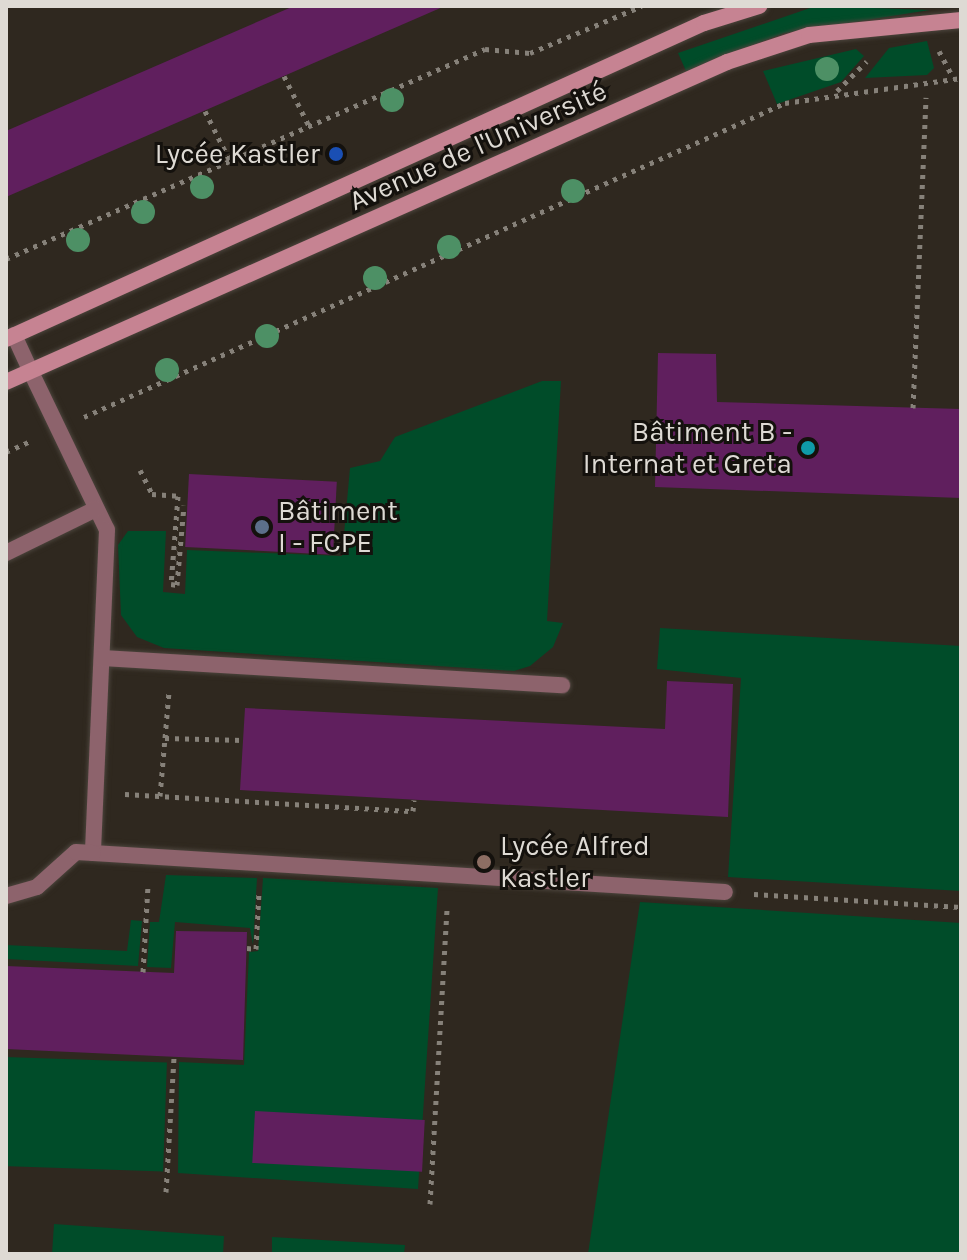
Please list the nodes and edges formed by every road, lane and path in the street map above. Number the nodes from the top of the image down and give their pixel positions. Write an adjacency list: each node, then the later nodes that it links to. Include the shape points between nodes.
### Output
1 (642, 6): 8 (path, via 530,53 485,49)
2 (759, 6): 11 (street, Avenue de l'Université, via 704,23)
3 (961, 20): 12 (street, Avenue de l'Université, via 809,35 727,62)
4 (284, 76): 8 (path)
5 (961, 78): 15 (path, via 785,103)
6 (926, 97): 14 (path)
7 (205, 111): 9 (path)
8 (309, 126): 9 (path)
9 (230, 161): 10 (path)
10 (6, 259)
11 (10, 337): 12 (street, Avenue de l'Université)
12 (31, 372): 13 (street, Avenue de l'Université); 15 (street)
13 (6, 382)
14 (913, 408)
15 (57, 429): 16 (path); 19 (street)
16 (6, 452)
17 (140, 470): 18 (path, via 152,494 178,496)
18 (183, 506): 18 (path, via 171,584 177,585)
19 (96, 509): 20 (street); 21 (street, via 107,530)
20 (6, 553)
21 (102, 658): 22 (street); 26 (street)
22 (172, 662): 23 (street); 24 (path)
23 (562, 685)
24 (165, 738): 25 (path); 27 (path)
25 (243, 740)
26 (96, 793): 27 (path); 29 (street)
27 (160, 796): 28 (path, via 413,811)
28 (414, 800)
29 (93, 853): 30 (street); 34 (street, via 76,852 37,887)
30 (149, 857): 31 (street); 37 (path)
31 (260, 865): 32 (street); 36 (path, via 256,949)
32 (449, 878): 33 (street); 40 (path)
33 (725, 892): 35 (path)
34 (6, 896)
35 (961, 907)
36 (247, 948)
37 (143, 972)
38 (174, 1057): 39 (path)
39 (166, 1192)
40 (430, 1204)

